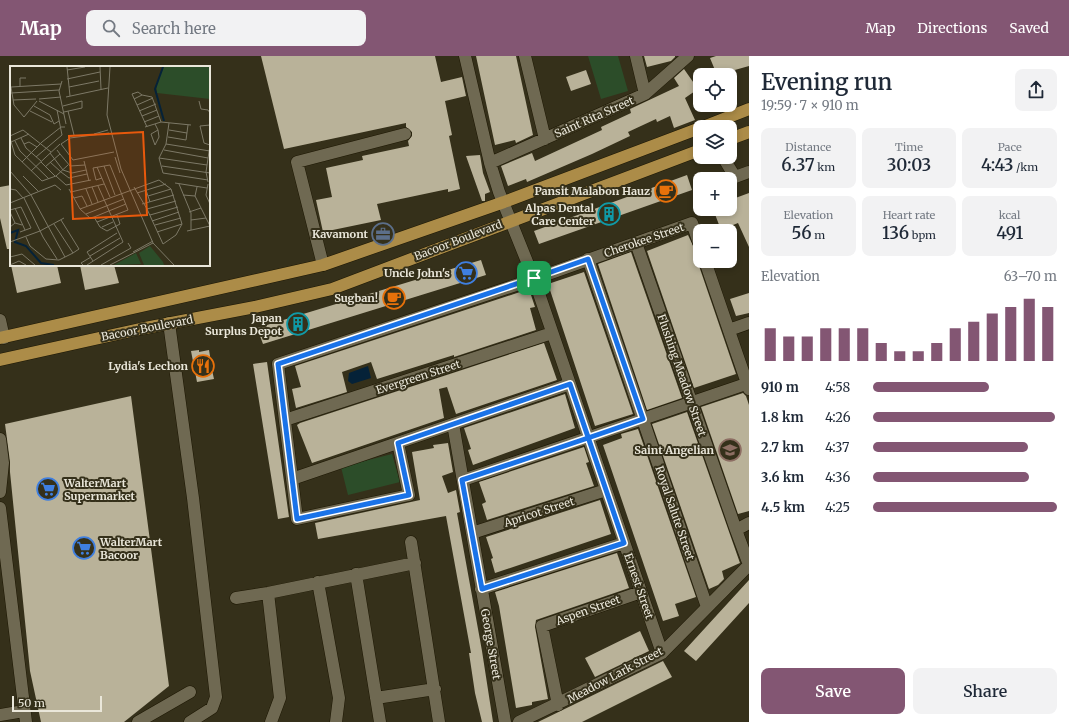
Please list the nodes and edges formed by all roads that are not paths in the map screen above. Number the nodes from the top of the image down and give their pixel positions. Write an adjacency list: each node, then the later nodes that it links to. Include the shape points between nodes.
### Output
1 (465, 56): 14 (street)
2 (525, 56): 12 (street)
3 (636, 56): 5 (street)
4 (688, 56): 5 (street, Saint Rita Street)
5 (645, 94): 12 (street, Saint Rita Street)
6 (749, 110): 7 (main road, Bacoor Boulevard)
7 (722, 120)
8 (693, 131): 17 (main road, Bacoor Boulevard)
9 (749, 132): 11 (main road)
10 (405, 134): 22 (street, via 297,162)
11 (737, 136)
12 (546, 139): 14 (street, Saint Rita Street)
13 (693, 153): 18 (main road, Bacoor Boulevard)
14 (490, 163): 17 (street)
15 (727, 164): 16 (street, via 735,177)
16 (749, 172)
17 (504, 202): 18 (street, Ernest Street); 22 (main road, Bacoor Boulevard)
18 (510, 220): 24 (street, Ernest Street); 26 (main road, Bacoor Boulevard, via 332,289)
19 (693, 226): 20 (street, Cherokee Street, via 692,223)
20 (636, 242): 21 (street, Cherokee Street); 34 (street, Flushing Meadow Street)
21 (588, 259): 24 (street, Cherokee Street); 35 (street, Royal Salute Street)
22 (323, 265): 30 (main road, Bacoor Boulevard)
23 (707, 268): 28 (street)
24 (534, 278): 29 (street, Ernest Street); 36 (street, Cherokee Street, via 278,364)
25 (0, 320): 30 (street)
26 (169, 323): 31 (main road, Bacoor Boulevard); 67 (street, via 216,697 212,708)
27 (749, 323): 28 (street)
28 (729, 330): 33 (street)
29 (552, 333): 32 (street, Ernest Street); 36 (street, Evergreen Street)
30 (2, 338)
31 (0, 360)
32 (570, 384): 37 (street); 38 (street, Ernest Street)
33 (748, 385): 34 (street)
34 (692, 403): 35 (street); 47 (street, Flushing Meadow Street)
35 (643, 419): 38 (street); 58 (street, Royal Salute Street)
36 (285, 420): 41 (street)
37 (453, 424): 40 (street); 42 (street, George Street)
38 (588, 438): 42 (street); 43 (street, Ernest Street)
39 (0, 441): 44 (street, via 3,463)
40 (398, 443): 41 (street); 41 (street, via 409,495 297,519)
41 (292, 479)
42 (462, 480): 48 (street, George Street)
43 (606, 490): 48 (street, Apricot Street); 50 (street, Ernest Street)
44 (0, 492)
45 (0, 508): 65 (street)
46 (749, 524): 47 (street)
47 (736, 530): 58 (street, Meadow Lark Street, via 749,565)
48 (472, 533): 54 (street, George Street)
49 (411, 542): 51 (street)
50 (624, 543): 54 (street); 55 (street, Ernest Street)
51 (414, 563): 52 (street); 60 (street)
52 (356, 574): 53 (street); 62 (street)
53 (318, 582): 56 (street); 69 (street, via 339,698)
54 (482, 589): 72 (street, George Street)
55 (641, 592): 59 (street, Ernest Street); 63 (street, Aspen Street, via 542,626)
56 (268, 593): 57 (street); 68 (street, via 280,698)
57 (236, 598)
58 (707, 607): 59 (street, Meadow Lark Street)
59 (662, 653): 63 (street, Meadow Lark Street)
60 (434, 689): 62 (street); 71 (street)
61 (190, 692): 66 (street)
62 (376, 698): 70 (street)
63 (558, 705): 73 (street, Meadow Lark Street)
64 (0, 715): 65 (street)
65 (25, 717)
66 (138, 722)
67 (190, 722)
68 (271, 722)
69 (336, 722)
70 (380, 722)
71 (439, 722)
72 (504, 722)
73 (519, 722)

